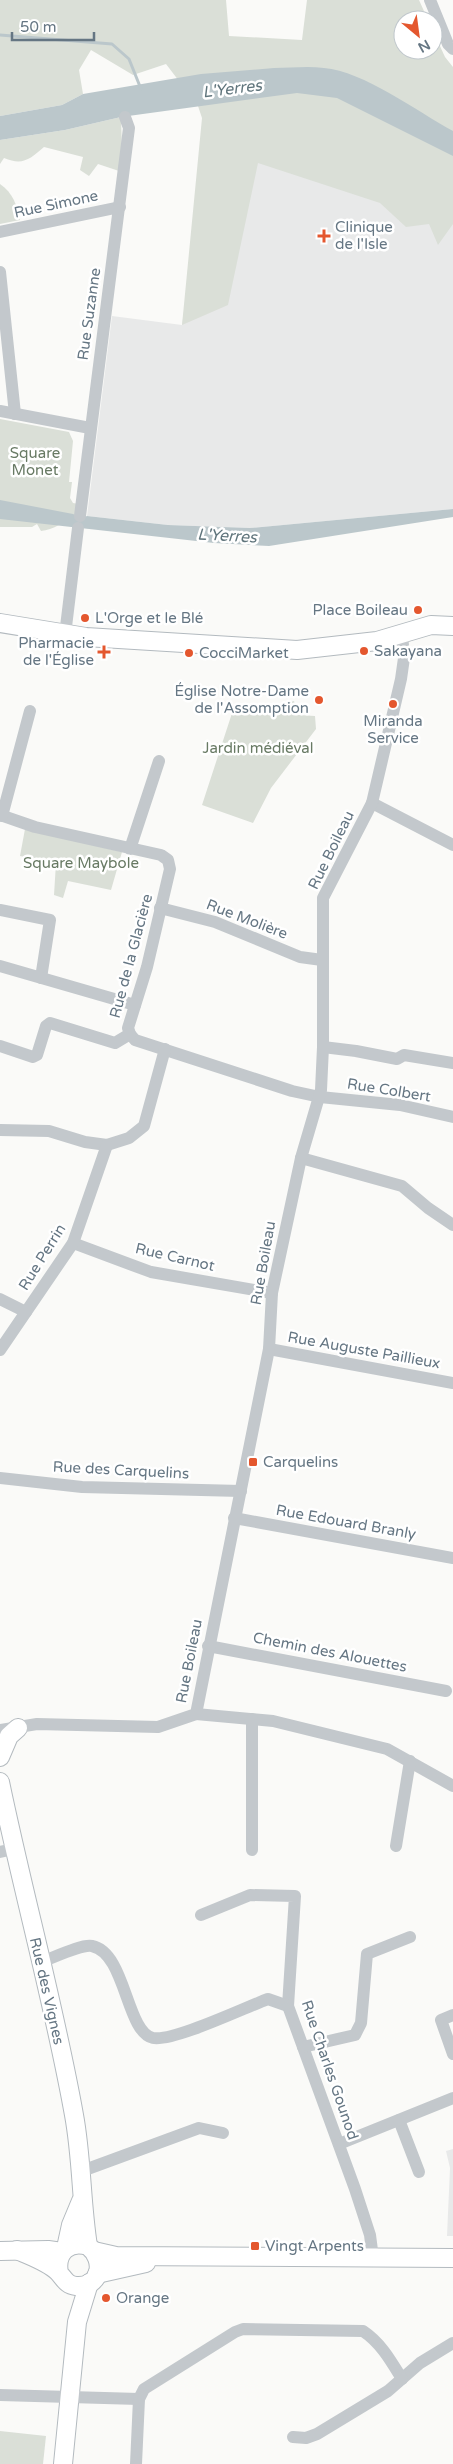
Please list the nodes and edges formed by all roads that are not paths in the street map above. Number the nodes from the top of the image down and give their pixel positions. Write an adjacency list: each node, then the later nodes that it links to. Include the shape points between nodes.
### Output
1 (430, 0): 2 (street)
2 (453, 49)
3 (125, 117): 4 (street, Rue Suzanne, via 128,128)
4 (120, 207): 5 (street, Rue Simone); 9 (street, Rue Suzanne)
5 (0, 232)
6 (0, 272): 8 (street)
7 (0, 411): 8 (street)
8 (15, 414): 9 (street)
9 (90, 428): 13 (street, Rue Suzanne)
10 (0, 623): 13 (street)
11 (453, 626): 12 (street, via 431,626)
12 (402, 633): 13 (street, via 370,642 297,650); 14 (street, Rue Boileau, via 404,658)
13 (65, 635)
14 (401, 679): 15 (street); 18 (street, Rue Boileau)
15 (388, 682)
16 (30, 711): 19 (street)
17 (158, 761): 21 (street)
18 (372, 803): 20 (street); 24 (street, Rue Boileau, via 324,898)
19 (1, 815): 21 (street, Rue de la Glacière, via 35,827)
20 (453, 845)
21 (130, 849): 22 (street, Rue de la Glacière, via 161,855 168,860 170,869)
22 (160, 908): 24 (street, Rue Molière, via 215,922 300,957); 27 (street, Rue de la Glacière)
23 (0, 910): 26 (street, via 50,920)
24 (322, 960): 30 (street, Rue Boileau)
25 (0, 966): 26 (street)
26 (40, 978): 27 (street)
27 (135, 1006): 28 (street, Rue de la Glacière, via 128,1028)
28 (130, 1034): 29 (street, via 116,1043 50,1024 46,1026 37,1055 33,1057); 31 (street, Rue de la Glacière, via 134,1040)
29 (0, 1046)
30 (324, 1047): 32 (street, via 397,1059 404,1055); 33 (street, Rue Boileau)
31 (165, 1049): 33 (street, Rue de la Glacière, via 292,1091); 36 (street, via 144,1126 129,1138)
32 (453, 1063)
33 (320, 1096): 34 (street, Rue Colbert, via 400,1105); 37 (street, Rue Boileau)
34 (453, 1117)
35 (0, 1130): 36 (street, via 49,1131)
36 (107, 1145): 39 (street, Rue Perrin)
37 (301, 1158): 38 (street, via 402,1186); 40 (street, Rue Boileau)
38 (453, 1225)
39 (73, 1243): 40 (street, Rue Carnot, via 151,1272); 42 (street, Rue Perrin)
40 (272, 1293): 43 (street, Rue Boileau)
41 (0, 1299): 42 (street)
42 (26, 1312): 44 (street, Rue Perrin)
43 (269, 1349): 45 (street, Rue Auguste Paillieux); 47 (street, Rue Boileau)
44 (0, 1350)
45 (453, 1383)
46 (0, 1478): 47 (street, Rue des Carquelins, via 82,1487)
47 (241, 1491): 48 (street, Rue Boileau)
48 (234, 1518): 49 (street, Rue Edouard Branly); 50 (street, Rue Boileau)
49 (453, 1558)
50 (208, 1646): 51 (street, Chemin des Alouettes); 52 (street, Rue Boileau)
51 (446, 1691)
52 (196, 1714): 53 (street); 54 (street, Rue Boileau, via 158,1726 38,1724)
53 (252, 1720): 57 (street, via 273,1721 387,1749); 62 (street)
54 (18, 1728): 55 (street, Rue Boileau); 56 (street, via 9,1736)
55 (0, 1730)
56 (0, 1756)
57 (410, 1761): 59 (street); 60 (street)
58 (0, 1782): 61 (street, Rue des Vignes)
59 (453, 1786)
60 (396, 1846)
61 (7, 1850): 65 (street, Rue des Vignes)
62 (252, 1850)
63 (201, 1915): 66 (street, Rue Charles Gounod, via 250,1895 295,1896)
64 (410, 1938): 68 (street, via 367,1954 361,2023 355,2035)
65 (42, 1962): 66 (street, via 83,1947 92,1946 105,1953 113,1964 141,2029 153,2038 171,2037 268,1999); 74 (street, Rue des Vignes)
66 (288, 2006): 68 (street, Rue Charles Gounod)
67 (453, 2016): 69 (street, via 441,2020)
68 (303, 2047): 73 (street, Rue Charles Gounod)
69 (453, 2054)
70 (453, 2098): 71 (street)
71 (399, 2120): 73 (street); 75 (street)
72 (223, 2133): 74 (street, via 199,2128)
73 (339, 2144): 81 (street, Rue Charles Gounod, via 370,2235)
74 (82, 2171): 76 (street, Rue des Vignes)
75 (419, 2172)
76 (82, 2201): 77 (street, Rue des Vignes); 78 (street, Rue des Vignes)
77 (91, 2249): 78 (street, via 77,2244); 80 (street, via 116,2256); 84 (street, via 99,2262)
78 (64, 2250): 79 (street); 83 (street, via 58,2258)
79 (8, 2251): 83 (street)
80 (187, 2256): 81 (street); 84 (street, via 135,2264)
81 (373, 2258): 82 (street)
82 (453, 2258)
83 (62, 2278): 84 (street, via 78,2286); 85 (street)
84 (93, 2279): 85 (street)
85 (77, 2322): 89 (street)
86 (453, 2343): 87 (street, via 420,2363)
87 (402, 2379): 90 (street, via 374,2338 363,2331 243,2330 152,2383 144,2389); 91 (street, via 317,2434 306,2438)
88 (0, 2396): 89 (street)
89 (70, 2396): 90 (street); 92 (street)
90 (140, 2399): 93 (street)
91 (294, 2437)
92 (63, 2464)
93 (136, 2464)

